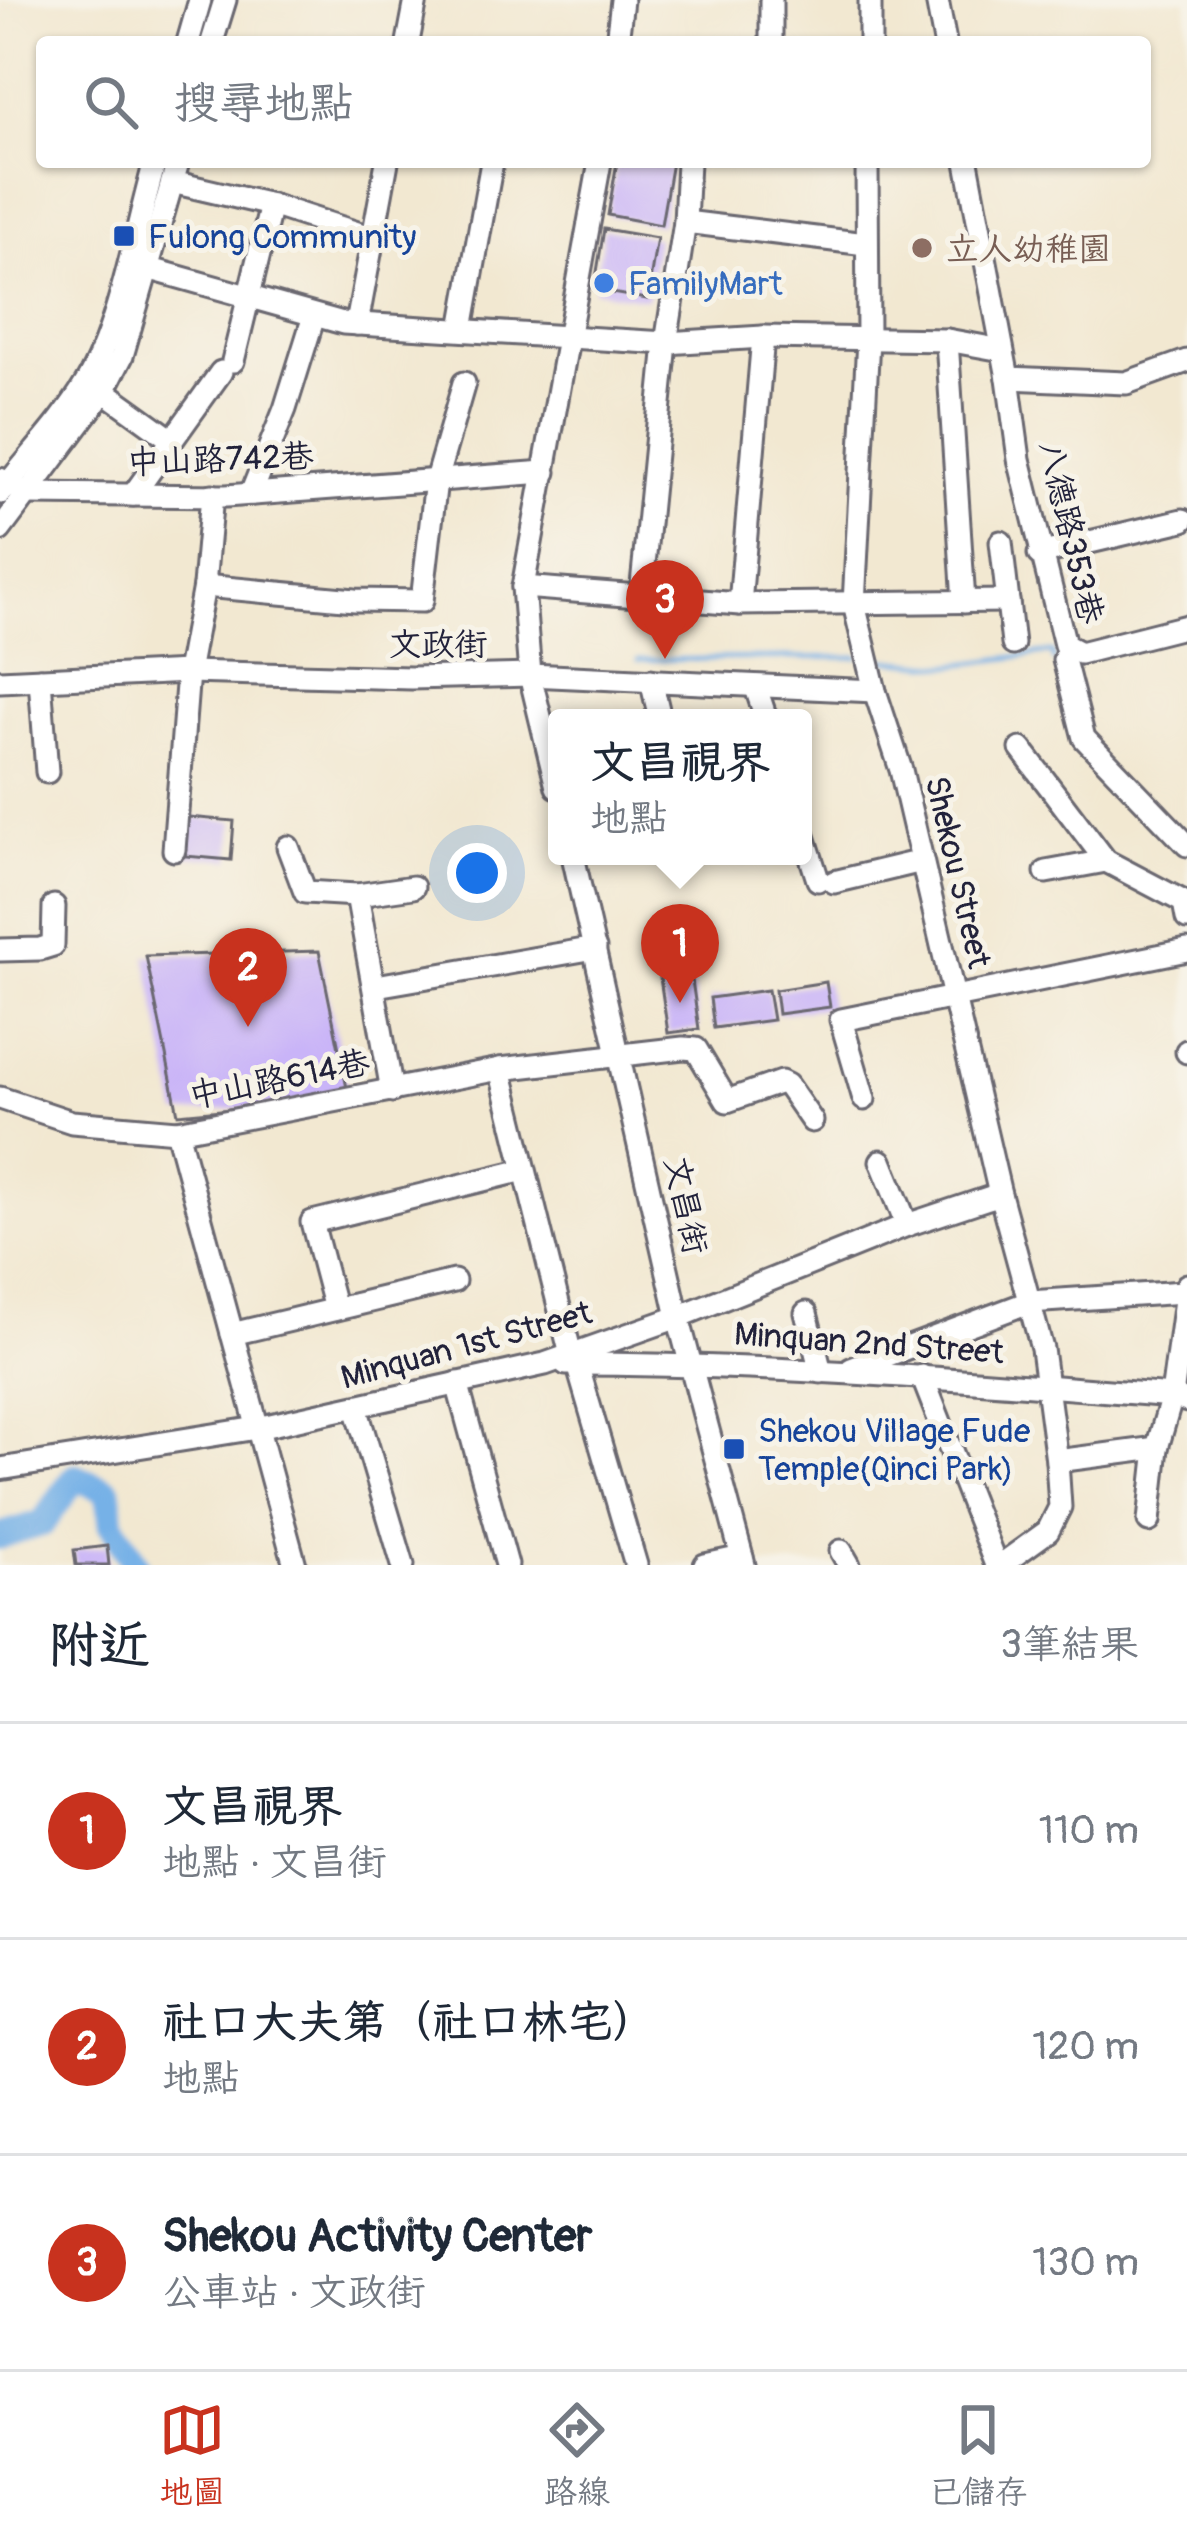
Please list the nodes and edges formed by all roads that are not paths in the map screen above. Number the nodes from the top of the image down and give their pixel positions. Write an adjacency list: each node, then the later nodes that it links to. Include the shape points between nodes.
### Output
1 (200, 0): 8 (street)
2 (225, 0): 9 (street)
3 (416, 0): 10 (street)
4 (622, 0): 11 (street)
5 (771, 0): 12 (street)
6 (870, 0): 13 (street)
7 (937, 0): 14 (street)
8 (190, 36)
9 (214, 36)
10 (409, 36)
11 (618, 36)
12 (771, 36)
13 (870, 36)
14 (944, 36)
15 (153, 168): 45 (street, via 88,380)
16 (386, 168): 25 (street)
17 (491, 168): 31 (street)
18 (599, 168): 34 (street)
19 (688, 168): 24 (street)
20 (867, 168): 26 (street, Shekou Street)
21 (968, 168): 37 (street, 八德路353巷)
22 (175, 172): 23 (street); 27 (street)
23 (272, 205): 25 (street); 28 (street)
24 (685, 222): 26 (street); 36 (street)
25 (373, 238): 30 (street)
26 (866, 244): 33 (street, Shekou Street)
27 (147, 268): 28 (street); 41 (street)
28 (250, 297): 29 (street); 42 (street, via 227,366)
29 (314, 316): 30 (street); 46 (street)
30 (357, 324): 31 (street)
31 (462, 329): 34 (street)
32 (763, 337): 33 (street); 36 (street); 58 (street)
33 (868, 339): 35 (street); 59 (street, Shekou Street)
34 (569, 340): 36 (street); 43 (street)
35 (947, 340): 37 (street); 57 (street)
36 (665, 343): 55 (street)
37 (1002, 350): 39 (street, 八德路353巷)
38 (1187, 361): 39 (street, via 1126,383)
39 (1008, 378): 52 (street, 八德路353巷)
40 (464, 383): 44 (street)
41 (104, 391): 42 (street); 45 (street)
42 (172, 440): 47 (street)
43 (545, 472): 44 (street, 中山路742巷); 54 (street)
44 (436, 480): 46 (street, 中山路742巷); 53 (street, via 422,601)
45 (9, 488): 47 (street, 中山路742巷); 50 (street)
46 (250, 494): 48 (street, 中山路742巷)
47 (133, 495): 48 (street, 中山路742巷)
48 (212, 496): 53 (street)
49 (1184, 520): 52 (street)
50 (0, 530)
51 (1001, 542): 56 (street)
52 (1039, 554): 62 (street, 八德路353巷)
53 (204, 586): 63 (street)
54 (523, 587): 55 (street); 64 (street)
55 (640, 595): 58 (street)
56 (1008, 601): 57 (street); 61 (street)
57 (964, 602): 59 (street)
58 (740, 604): 59 (street)
59 (854, 604): 69 (street, Shekou Street)
60 (1187, 626): 62 (street, 八德路353巷, via 1080,653)
61 (1013, 644)
62 (1068, 649): 75 (street, via 1084,738)
63 (188, 672): 64 (street, 文政街); 65 (street, 文政街); 77 (street)
64 (530, 675): 66 (street, 文政街); 73 (street)
65 (40, 680): 67 (street, 文政街); 74 (street)
66 (651, 680): 68 (street, 文政街); 70 (street)
67 (0, 681)
68 (756, 688): 69 (street, 文政街); 71 (street)
69 (875, 691): 79 (street, Shekou Street)
70 (658, 709)
71 (763, 709)
72 (1021, 749): 80 (street)
73 (548, 750)
74 (47, 772)
75 (1187, 845)
76 (288, 847): 84 (street, via 305,892)
77 (174, 850)
78 (812, 852): 79 (street, via 826,881)
79 (922, 861): 91 (street, Shekou Street)
80 (1106, 861): 82 (street); 86 (street, via 1184,902)
81 (576, 865): 87 (street, 文昌街)
82 (1046, 872)
83 (413, 886): 84 (street)
84 (357, 895): 90 (street)
85 (53, 906): 89 (street, via 53,945)
86 (1187, 918)
87 (596, 948): 90 (street); 92 (street, 文昌街)
88 (1187, 950): 91 (street)
89 (0, 952)
90 (376, 986): 94 (street)
91 (955, 996): 96 (street, via 842,1020); 101 (street, Shekou Street)
92 (620, 1054): 93 (street, 中山路614巷); 97 (street, 中山路614巷, via 696,1049 727,1101 781,1082); 108 (street, 文昌街)
93 (500, 1069): 94 (street, 中山路614巷); 100 (street)
94 (392, 1090): 98 (street, 中山路614巷)
95 (0, 1098): 98 (street, 中山路614巷, via 72,1122)
96 (864, 1099)
97 (812, 1121)
98 (177, 1131): 109 (street)
99 (880, 1161): 102 (street)
100 (524, 1170): 106 (street, via 313,1222); 110 (street)
101 (1000, 1194): 102 (street, Minquan 1st Street); 105 (street, Shekou Street)
102 (907, 1225): 108 (street, Minquan 1st Street)
103 (454, 1281): 106 (street)
104 (1185, 1288): 105 (street); 116 (street)
105 (1029, 1302): 112 (street); 115 (street, Shekou Street)
106 (335, 1310): 109 (street)
107 (806, 1312): 112 (street)
108 (678, 1317): 110 (street, Minquan 1st Street); 111 (street, 文昌街)
109 (232, 1334): 118 (street)
110 (574, 1360): 111 (street, Minquan 2nd Street); 114 (street, Minquan 1st Street); 128 (street)
111 (692, 1364): 112 (street, Minquan 2nd Street); 123 (street, 文昌街)
112 (830, 1372): 113 (street, Minquan 2nd Street)
113 (922, 1376): 115 (street, Minquan 2nd Street); 124 (street)
114 (457, 1383): 117 (street, Minquan 1st Street); 127 (street)
115 (1047, 1386): 116 (street, Minquan 2nd Street); 120 (street, Shekou Street)
116 (1180, 1399): 119 (street)
117 (356, 1407): 118 (street, Minquan 1st Street); 126 (street)
118 (257, 1428): 121 (street, Minquan 1st Street); 125 (street)
119 (1157, 1448): 120 (street); 122 (street)
120 (1057, 1461): 124 (street, Shekou Street, via 1060,1507 1048,1531)
121 (0, 1469)
122 (1149, 1521)
123 (743, 1561): 129 (street)
124 (1003, 1564)
125 (296, 1565)
126 (403, 1565)
127 (506, 1565)
128 (636, 1565)
129 (705, 1565)

